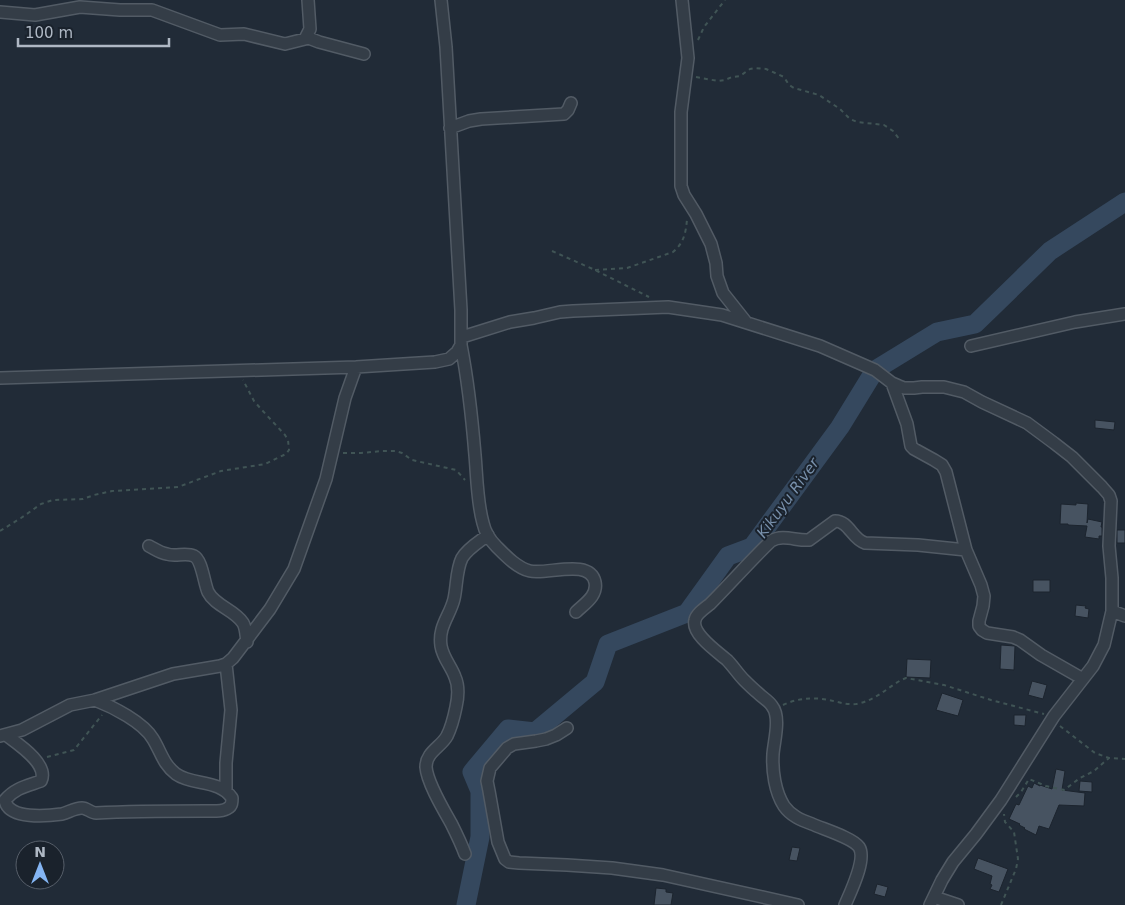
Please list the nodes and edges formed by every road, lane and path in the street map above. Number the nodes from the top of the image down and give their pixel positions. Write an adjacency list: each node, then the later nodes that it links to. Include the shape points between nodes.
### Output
1 (308, 0): 6 (street, via 310,29)
2 (441, 0): 11 (street)
3 (682, 0): 8 (street)
4 (725, 0): 8 (path, via 704,27)
5 (0, 12): 6 (street, via 35,16 80,7 152,10 220,35 244,34 285,44)
6 (306, 37): 7 (street)
7 (364, 54)
8 (688, 58): 9 (street)
9 (686, 75): 12 (path, via 718,81 740,76 750,69 766,69 784,76 794,88 819,95 850,119 884,125); 13 (street, via 681,112 680,176)
10 (572, 103): 11 (street, via 564,114 481,119)
11 (450, 128): 19 (street)
12 (900, 140)
13 (688, 203): 15 (path, via 686,231 673,252 627,268); 18 (street, via 711,244 723,293)
14 (552, 251): 15 (path)
15 (595, 270): 16 (path)
16 (652, 298)
17 (1125, 314): 20 (street)
18 (746, 322): 19 (street, via 668,307 602,309 560,312 510,322); 24 (street, via 820,346 875,370)
19 (462, 341): 21 (street, via 449,359); 26 (street)
20 (971, 346)
21 (356, 368): 22 (street); 25 (street)
22 (238, 371): 23 (street); 27 (path, via 254,401 288,440 286,454 265,464 221,471 178,487 112,491 83,499 46,502)
23 (0, 378)
24 (892, 384): 30 (street, via 907,424 911,446 946,472); 31 (street, via 904,388 944,388 964,392 1026,423 1072,458 1102,487 1111,501)
25 (333, 451): 26 (path, via 354,454 395,451 412,460 456,470); 34 (street, via 294,569)
26 (478, 488): 28 (street, via 483,525)
27 (0, 531)
28 (488, 535): 32 (street, via 517,564 529,571 581,569 588,572 594,578 594,594); 48 (street, via 462,558 453,601 443,624 441,645 456,678 458,692 448,735 428,756 426,764 432,785)
29 (149, 546): 34 (street, via 167,555 189,555 198,559 208,591 244,625)
30 (966, 550): 36 (street, via 984,596 979,621 982,630 1020,640); 39 (street, via 918,544 865,543 837,521 810,540 781,537 770,540 696,617 694,625 708,644)
31 (1112, 611): 33 (street); 36 (street, via 1104,645)
32 (576, 612)
33 (1125, 616)
34 (247, 642): 35 (street)
35 (226, 664): 37 (street, via 166,676); 46 (street, via 231,710)
36 (1083, 680): 40 (street)
37 (95, 700): 38 (street); 42 (street, via 70,705 22,730)
38 (111, 706): 45 (path, via 74,750); 46 (street, via 146,730 162,759 179,776)
39 (775, 711): 40 (path, via 780,706 808,698 854,704 864,702 906,678 944,685); 51 (street, via 774,768 785,807 798,819 856,843 861,852 855,882)
40 (1053, 718): 43 (path, via 1088,749); 47 (street)
41 (567, 728): 50 (street, via 546,739 514,744 490,768 488,791 498,842 505,859 509,862 567,864 663,875)
42 (3, 735): 45 (street)
43 (1109, 758): 44 (path); 47 (path, via 1064,790 1029,779 1013,800)
44 (1125, 759)
45 (35, 760): 46 (street, via 43,771 42,779 16,790 5,801 21,814 61,814 80,808 92,813 227,810 232,798)
46 (226, 791)
47 (1002, 802): 49 (street, via 953,862); 53 (path, via 1005,822 1014,832 1018,859)
48 (465, 854)
49 (932, 901): 52 (street)
50 (798, 905)
51 (845, 905)
52 (958, 905)
53 (1001, 905)

